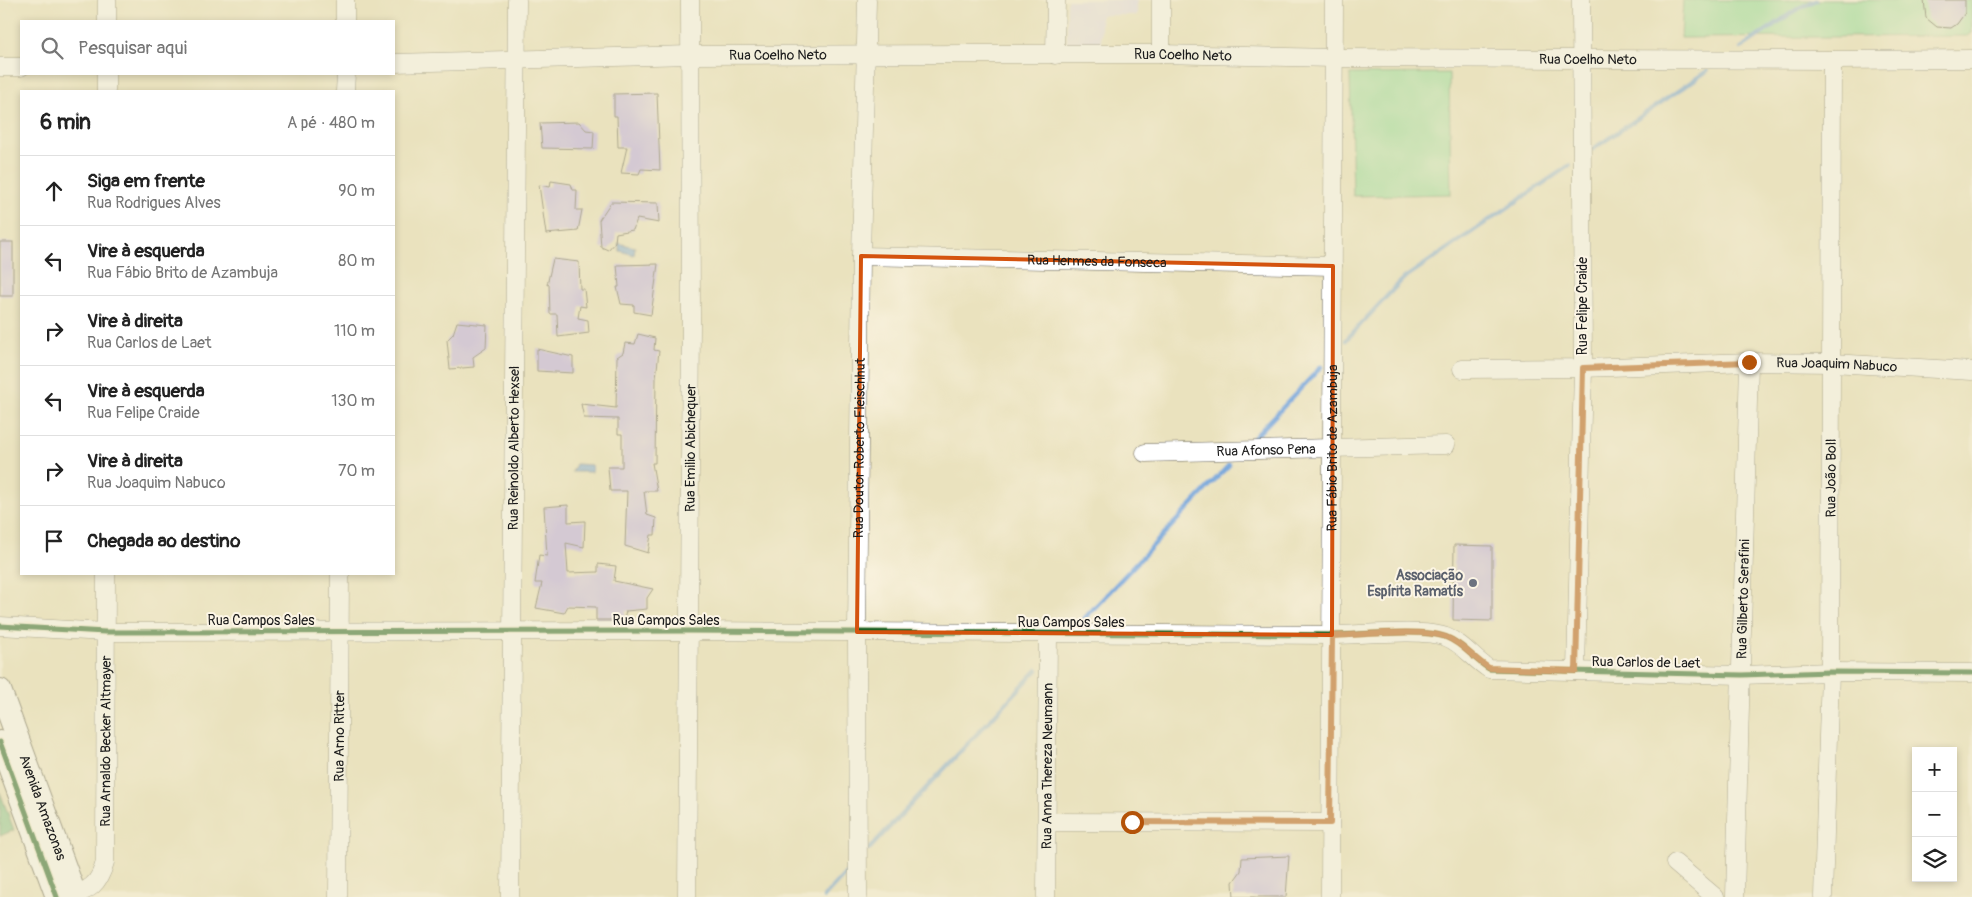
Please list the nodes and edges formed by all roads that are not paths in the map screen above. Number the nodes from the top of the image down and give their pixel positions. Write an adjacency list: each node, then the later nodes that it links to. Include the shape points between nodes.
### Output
1 (107, 0): 10 (street)
2 (345, 0): 11 (street)
3 (517, 0): 16 (street, Rua Reinoldo Alberto Hexsel)
4 (690, 0): 13 (street, Rua Emilio Abichequer)
5 (867, 0): 14 (street, Rua Doutor Roberto Fleischhut)
6 (1056, 0): 15 (street)
7 (1161, 0): 12 (street)
8 (1334, 0): 17 (street, Rua Fábio Brito de Azambuja)
9 (1581, 0): 18 (street, Rua Felipe Craide)
10 (107, 20)
11 (346, 20)
12 (1161, 54): 15 (street, Rua Coelho Neto); 17 (street, Rua Coelho Neto)
13 (690, 55): 14 (street, Rua Coelho Neto); 16 (street, Rua Coelho Neto); 43 (street, Rua Emilio Abichequer)
14 (867, 55): 15 (street, Rua Coelho Neto); 28 (street, Rua Doutor Roberto Fleischhut)
15 (1055, 55)
16 (517, 58): 21 (street, Rua Coelho Neto); 42 (street, Rua Reinoldo Alberto Hexsel)
17 (1334, 58): 18 (street, Rua Coelho Neto); 29 (street, Rua Fábio Brito de Azambuja)
18 (1581, 59): 20 (street, Rua Coelho Neto); 32 (street, Rua Felipe Craide)
19 (1972, 59): 20 (street, Rua Coelho Neto)
20 (1832, 60): 31 (street, Rua João Boll)
21 (395, 63)
22 (0, 67): 23 (street)
23 (20, 67)
24 (106, 75): 26 (street)
25 (346, 75): 27 (street)
26 (106, 90)
27 (345, 90)
28 (861, 256): 29 (street, Rua Hermes da Fonseca); 45 (street, Rua Doutor Roberto Fleischhut)
29 (1333, 266): 36 (street, Rua Fábio Brito de Azambuja)
30 (1749, 362): 31 (street, Rua Joaquim Nabuco); 32 (street, Rua Joaquim Nabuco); 51 (street, Rua Gilberto Serafini)
31 (1832, 363): 34 (street, Rua Joaquim Nabuco); 49 (street, Rua João Boll)
32 (1583, 368): 33 (street, Rua Joaquim Nabuco); 48 (street, Rua Felipe Craide)
33 (1462, 369)
34 (1972, 371)
35 (1446, 445): 36 (street, Rua Afonso Pena)
36 (1331, 449): 37 (street, Rua Afonso Pena); 47 (street, Rua Fábio Brito de Azambuja)
37 (1145, 453)
38 (106, 575): 44 (street, Rua Arnaldo Becker Altmayer)
39 (340, 575): 41 (street, Rua Arno Ritter)
40 (0, 626): 44 (street, Rua Campos Sales)
41 (340, 631): 42 (street, Rua Campos Sales); 44 (street, Rua Campos Sales); 58 (street, Rua Arno Ritter)
42 (513, 631): 43 (street, Rua Campos Sales); 59 (street, Rua Reinoldo Alberto Hexsel)
43 (689, 631): 45 (street, Rua Campos Sales); 60 (street, Rua Emilio Abichequer)
44 (105, 632): 57 (street, Rua Arnaldo Becker Altmayer, via 105,862 101,877 92,887)
45 (857, 632): 46 (street, Rua Campos Sales); 61 (street, Rua Doutor Roberto Fleischhut)
46 (1048, 633): 47 (street, Rua Campos Sales); 54 (street, Rua Anna Thereza Neumann)
47 (1332, 636): 48 (street, Rua Carlos de Laet, via 1426,633 1446,636 1489,668); 55 (street, Rua Fábio Brito de Azambuja)
48 (1576, 671): 51 (street, Rua Carlos de Laet)
49 (1830, 672): 50 (street, Rua Carlos de Laet); 51 (street, Rua Carlos de Laet); 66 (street, Rua João Boll)
50 (1972, 673)
51 (1742, 675): 65 (street, Rua Gilberto Serafini)
52 (0, 690): 57 (main road, Avenida Amazonas)
53 (0, 742): 57 (main road, Avenida Amazonas)
54 (1047, 822): 55 (street); 62 (street, Rua Anna Thereza Neumann)
55 (1330, 823): 63 (street, Rua Fábio Brito de Azambuja)
56 (1675, 863): 64 (street)
57 (69, 896)
58 (338, 897)
59 (510, 897)
60 (687, 897)
61 (858, 897)
62 (1046, 897)
63 (1330, 897)
64 (1715, 897)
65 (1735, 897)
66 (1823, 897)

